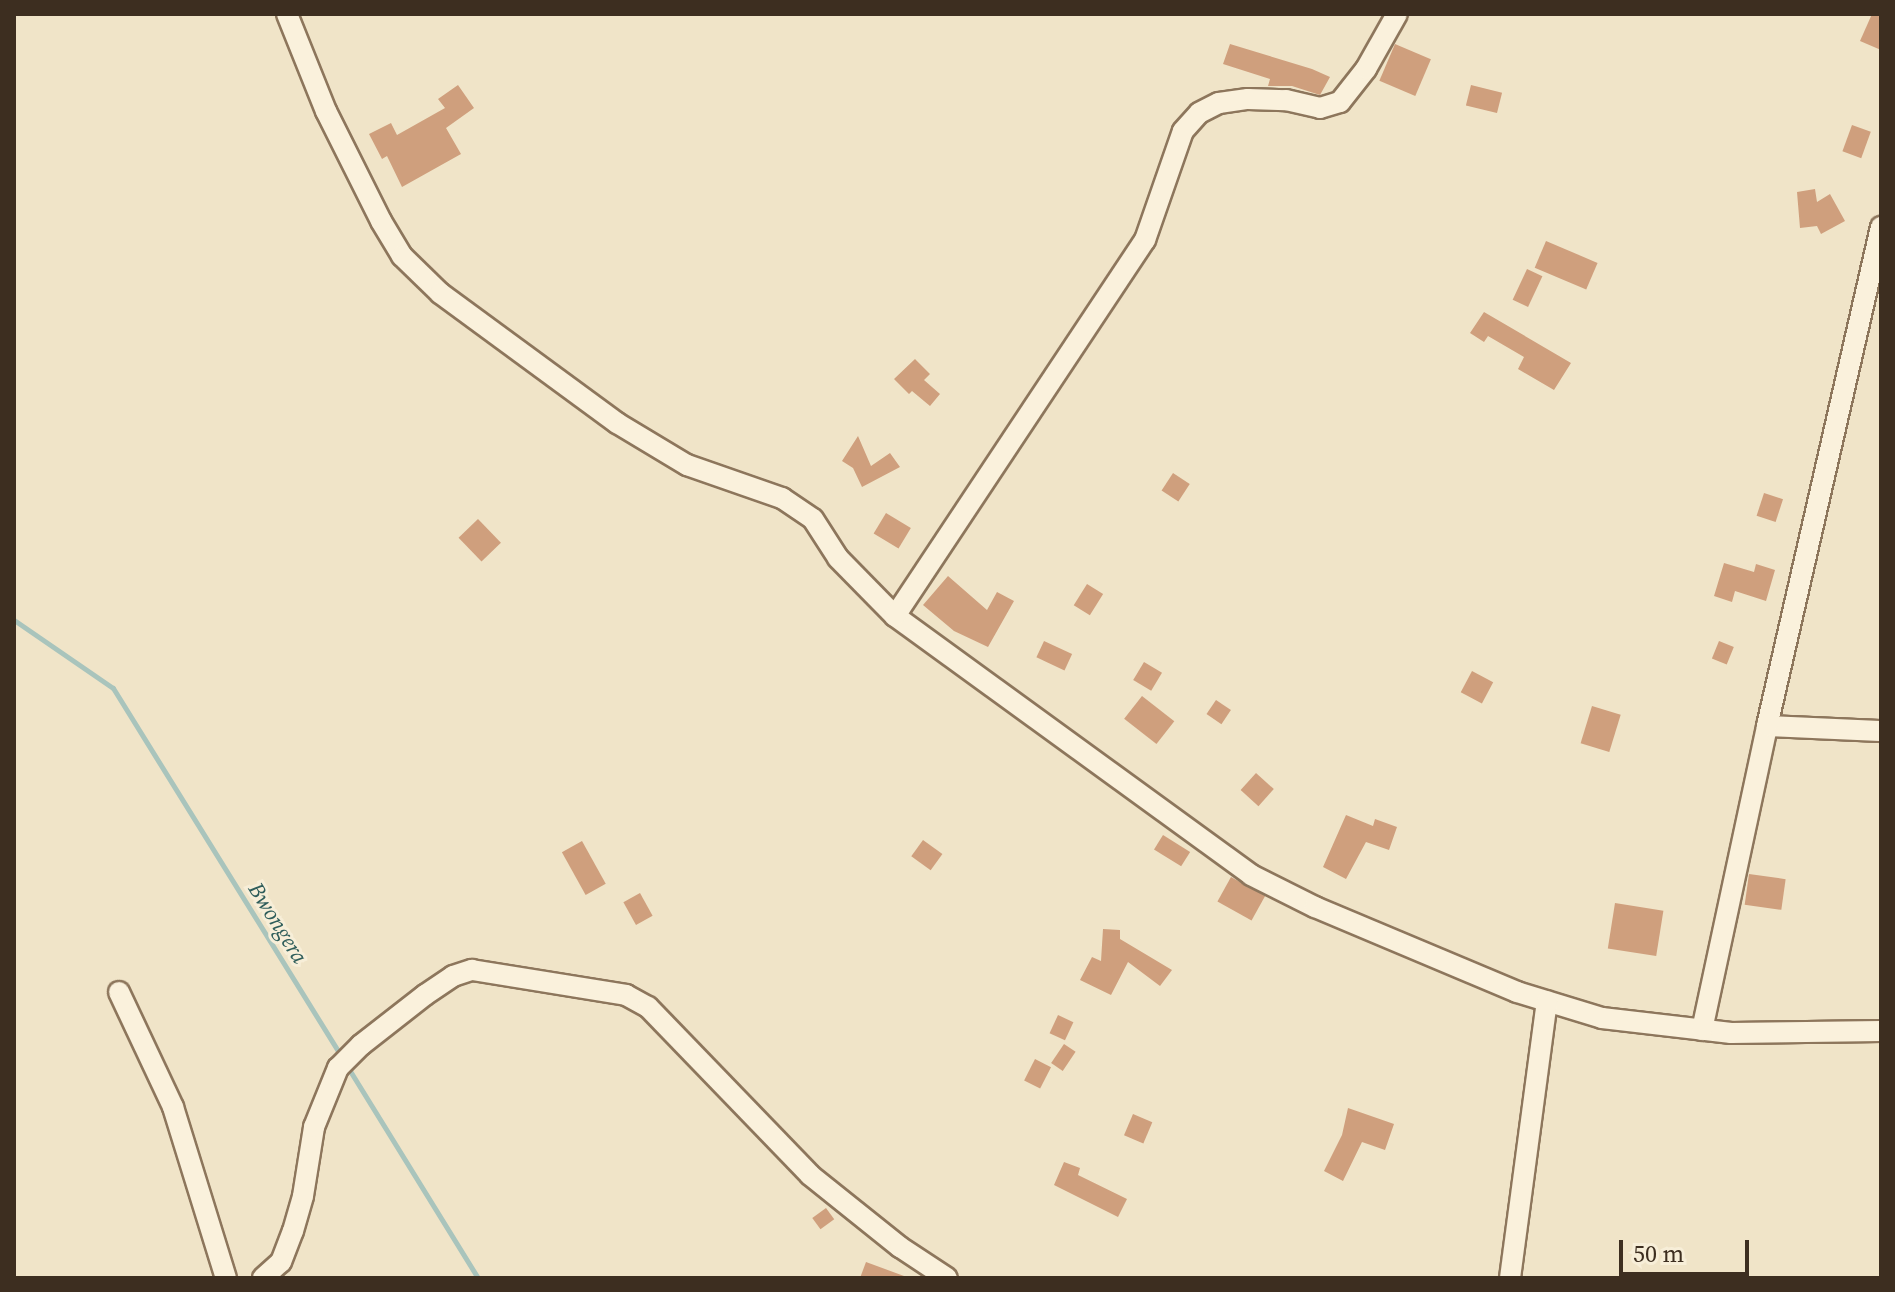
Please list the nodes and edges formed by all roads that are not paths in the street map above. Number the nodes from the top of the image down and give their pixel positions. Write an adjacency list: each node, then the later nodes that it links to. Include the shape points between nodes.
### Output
1 (287, 14): 4 (street, via 326,111 402,256 440,293 617,423 687,465 782,498 813,519 838,558)
2 (1397, 14): 4 (street, via 1340,102 1320,108 1286,100 1219,103 1199,113 1183,131 1145,240)
3 (1881, 227): 5 (street)
4 (895, 616): 8 (street, via 1251,875 1315,907)
5 (1767, 726): 6 (street); 9 (street)
6 (1881, 731)
7 (119, 992): 11 (street, via 173,1107)
8 (1547, 1001): 9 (street, via 1602,1018); 14 (street)
9 (1702, 1030): 10 (street)
10 (1881, 1031)
11 (226, 1278)
12 (263, 1278): 13 (street, via 281,1262 293,1231 314,1127 338,1068 425,995 472,970 626,995 648,1007 810,1175)
13 (947, 1278)
14 (1510, 1278)

